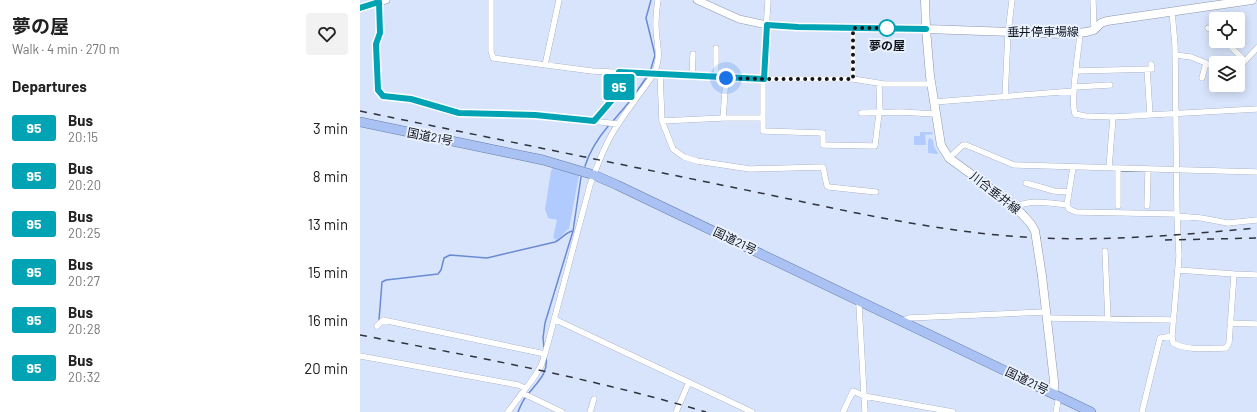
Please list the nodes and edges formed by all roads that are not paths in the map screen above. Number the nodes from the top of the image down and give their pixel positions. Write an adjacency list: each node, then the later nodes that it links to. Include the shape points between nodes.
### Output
1 (386, 0): 11 (street)
2 (491, 0): 29 (street, via 493,58)
3 (559, 0): 29 (street)
4 (658, 0): 34 (street, via 656,22 659,54 658,66)
5 (697, 0): 14 (street, via 739,19)
6 (768, 0): 14 (street)
7 (926, 0): 16 (main road, 川合垂井線)
8 (1012, 0): 18 (street)
9 (1093, 0): 17 (street)
10 (1252, 0): 13 (main road, 垂井停車場線)
11 (379, 2): 12 (street); 56 (street, via 380,33 376,44 378,90 383,96 411,99 459,113 535,115)
12 (360, 8)
13 (1172, 12): 17 (main road, 垂井停車場線, via 1107,21); 24 (street)
14 (767, 25): 15 (street); 39 (street)
15 (853, 28): 16 (street); 40 (street)
16 (926, 29): 18 (main road, 垂井停車場線); 42 (main road, 川合垂井線)
17 (1094, 30): 19 (main road, 垂井停車場線)
18 (1008, 32): 19 (main road, 垂井停車場線); 45 (street)
19 (1080, 33): 33 (street)
20 (716, 48): 36 (street)
21 (1232, 48): 25 (street)
22 (1257, 48): 26 (street)
23 (692, 54): 35 (street)
24 (1175, 55): 27 (street, via 1191,57); 51 (street)
25 (1240, 56)
26 (1245, 61)
27 (1206, 63): 30 (street); 38 (street)
28 (1151, 64): 31 (street, via 1152,69)
29 (545, 65): 32 (street)
30 (1209, 65)
31 (1147, 70): 33 (street); 52 (street)
32 (619, 72): 34 (street); 56 (street, via 619,92)
33 (1076, 72): 44 (street)
34 (652, 74): 35 (street); 57 (street); 59 (street)
35 (692, 76): 36 (street)
36 (716, 77): 37 (street)
37 (726, 78): 39 (street); 54 (street)
38 (1202, 78)
39 (764, 79): 40 (street); 55 (street)
40 (853, 79): 41 (street)
41 (879, 84): 42 (street); 48 (street)
42 (931, 84): 46 (main road, 川合垂井線)
43 (1110, 85): 44 (street)
44 (1075, 89): 45 (street); 53 (street, via 1075,114)
45 (1005, 97): 46 (street)
46 (934, 102): 50 (main road, 川合垂井線)
47 (1257, 109): 51 (street)
48 (880, 112): 49 (street); 50 (street); 55 (street, via 875,146 823,145 823,134 763,131)
49 (861, 113)
50 (935, 114): 60 (main road, 川合垂井線, via 941,145)
51 (1175, 114): 52 (street); 65 (street)
52 (1150, 115): 53 (street)
53 (1112, 117): 62 (street)
54 (723, 118): 55 (street); 57 (street)
55 (762, 118)
56 (594, 121): 59 (street)
57 (662, 121): 69 (street, via 673,149 684,157 750,169 823,167 829,187)
58 (360, 122): 67 (highway, 国道21号, via 543,160)
59 (618, 124): 67 (street)
60 (950, 158): 61 (street, via 966,145 1014,165); 74 (main road, 川合垂井線)
61 (1073, 167): 62 (street); 70 (street)
62 (1109, 168): 63 (street)
63 (1118, 168): 64 (street); 72 (street)
64 (1148, 170): 65 (street); 73 (street)
65 (1176, 170): 66 (street); 75 (street)
66 (1257, 172)
67 (594, 175): 81 (highway, 国道21号); 83 (street)
68 (1026, 183): 70 (street, via 1054,191)
69 (876, 192)
70 (1069, 192): 71 (street)
71 (1068, 205): 74 (street, via 1037,202 1022,203); 75 (street, via 1069,209 1076,212)
72 (1118, 206)
73 (1147, 206)
74 (1014, 207): 82 (main road, 川合垂井線, bridge, via 1035,231)
75 (1177, 215): 76 (street, via 1228,223); 78 (street)
76 (1257, 220)
77 (1105, 251): 84 (street)
78 (1178, 270): 79 (street); 85 (street)
79 (1234, 274): 80 (street); 87 (street)
80 (1257, 275)
81 (860, 301): 86 (highway, 国道21号); 96 (street)
82 (1046, 315): 84 (street); 86 (street, via 908,318); 95 (main road, 川合垂井線)
83 (554, 319): 91 (street); 93 (street)
84 (1108, 319): 85 (street)
85 (1174, 320): 90 (street)
86 (903, 321): 95 (highway, 国道21号)
87 (1230, 323): 88 (street); 90 (street, via 1229,344 1226,348 1186,348 1173,343)
88 (1257, 324)
89 (377, 326): 91 (street, via 383,320)
90 (1172, 336): 108 (street, via 1160,338)
91 (545, 354): 94 (street, via 535,376)
92 (360, 356): 94 (street, via 518,385)
93 (690, 382): 101 (street); 102 (street)
94 (523, 390): 98 (street); 99 (street)
95 (1056, 395): 106 (street); 107 (highway, 国道21号)
96 (864, 396): 103 (street, via 853,391); 104 (street); 105 (street)
97 (594, 399): 100 (street)
98 (508, 412)
99 (562, 412)
100 (590, 412)
101 (676, 412)
102 (752, 412)
103 (843, 412)
104 (865, 412)
105 (953, 412)
106 (1056, 412)
107 (1091, 412)
108 (1142, 412)

